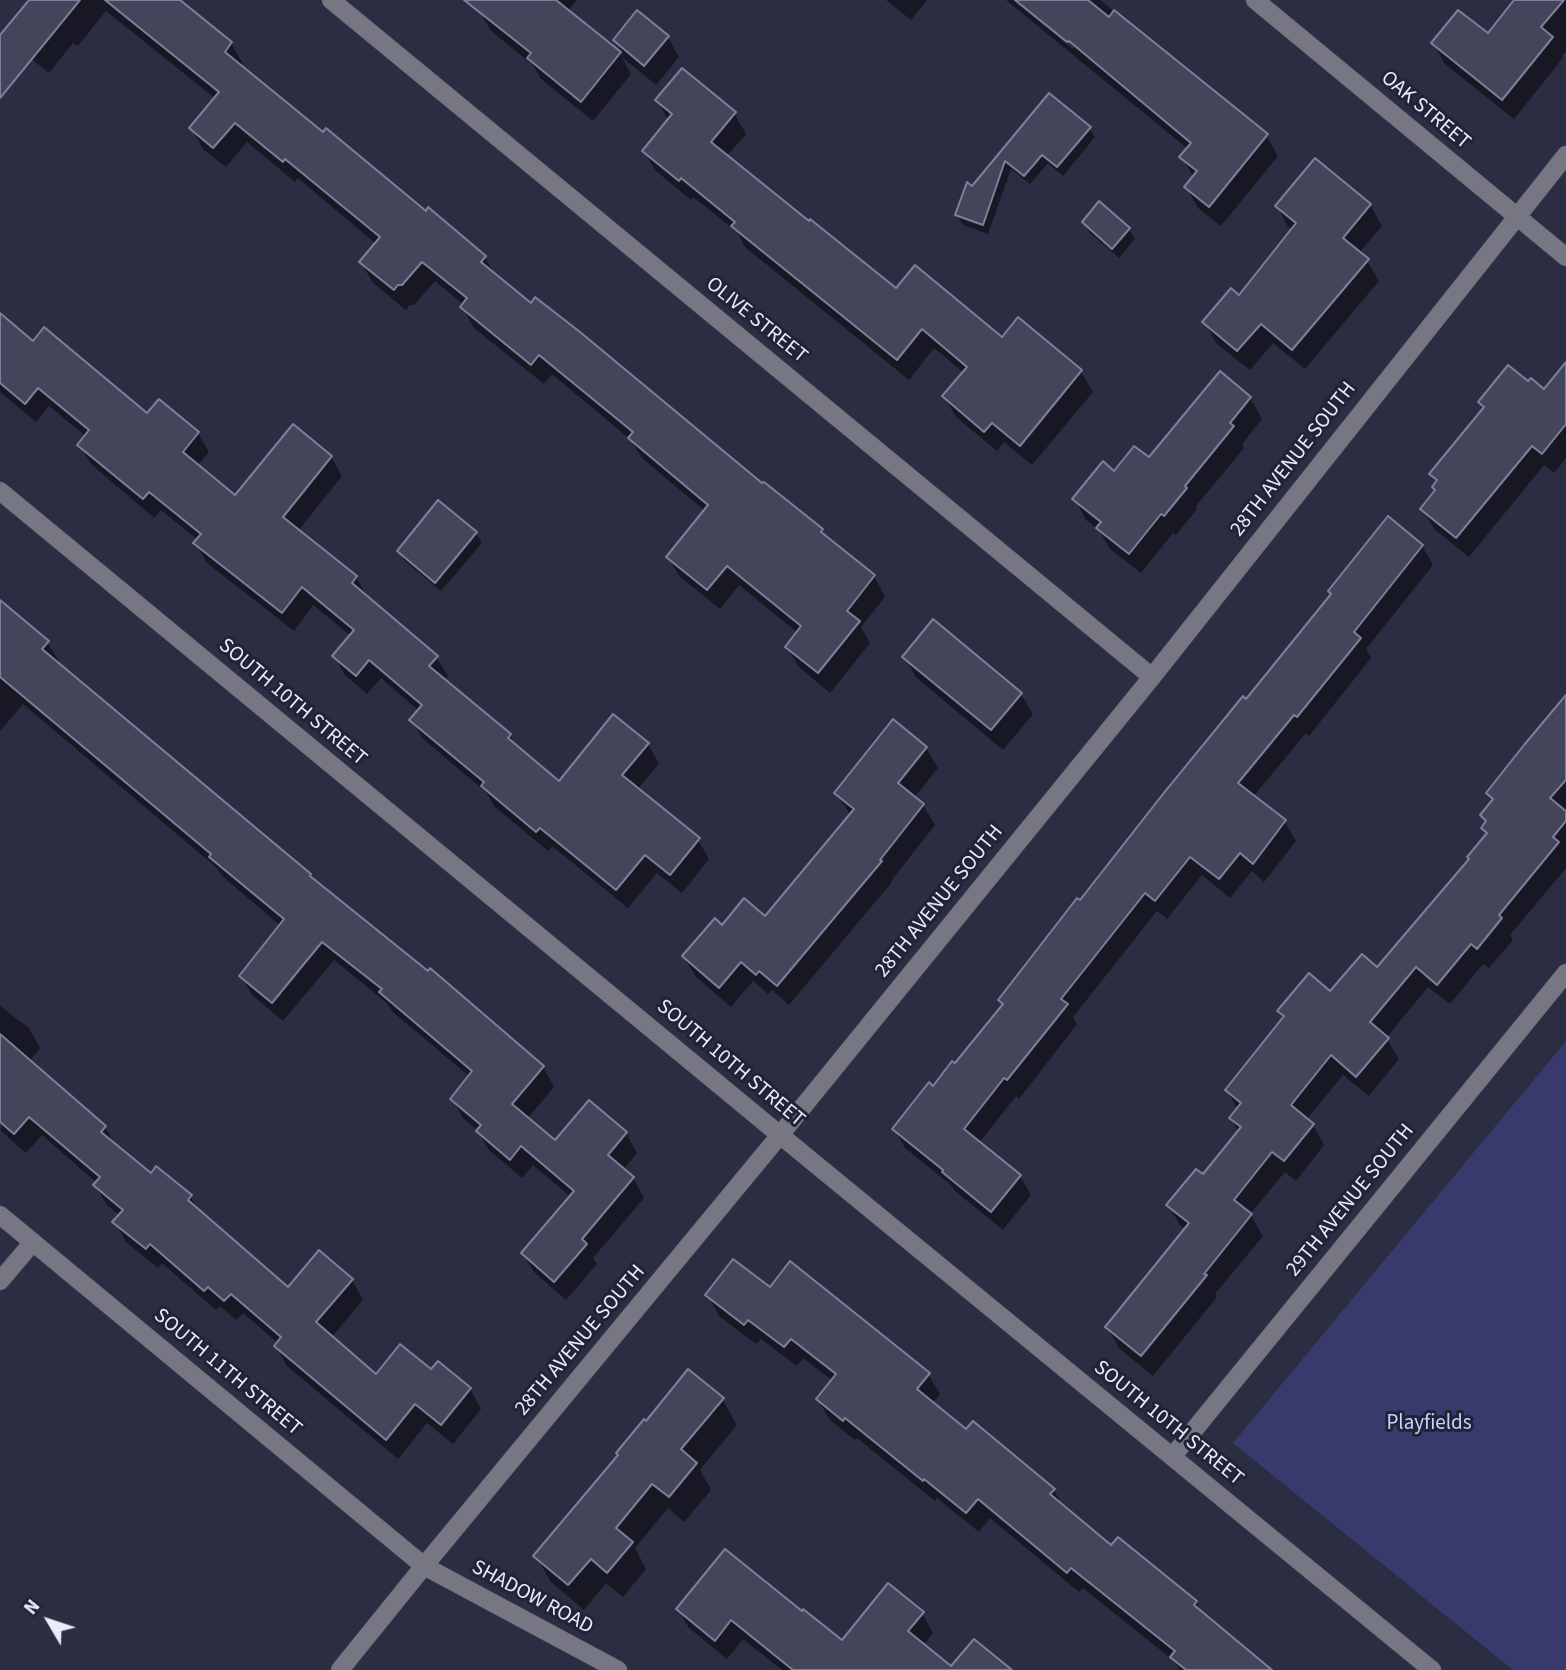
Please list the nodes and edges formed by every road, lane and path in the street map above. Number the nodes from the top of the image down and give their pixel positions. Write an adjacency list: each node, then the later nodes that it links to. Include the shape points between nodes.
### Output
1 (331, 0): 7 (street, OLIVE STREET)
2 (1255, 0): 4 (street, OAK STREET)
3 (1566, 156): 4 (street, 28TH AVENUE SOUTH)
4 (1516, 216): 5 (street, OAK STREET); 7 (street, 28TH AVENUE SOUTH)
5 (1566, 257)
6 (0, 491): 9 (street, SOUTH 10TH STREET)
7 (1152, 677): 9 (street, 28TH AVENUE SOUTH)
8 (1566, 973): 13 (street, 29TH AVENUE SOUTH)
9 (780, 1135): 13 (street, SOUTH 10TH STREET); 14 (street, 28TH AVENUE SOUTH)
10 (0, 1215): 11 (street, SOUTH 11TH STREET)
11 (33, 1242): 12 (street); 14 (street, SOUTH 11TH STREET)
12 (0, 1281)
13 (1172, 1457): 17 (street, SOUTH 10TH STREET)
14 (424, 1566): 15 (street, 28TH AVENUE SOUTH); 16 (street, SHADOW ROAD)
15 (340, 1670)
16 (618, 1670)
17 (1432, 1670)

